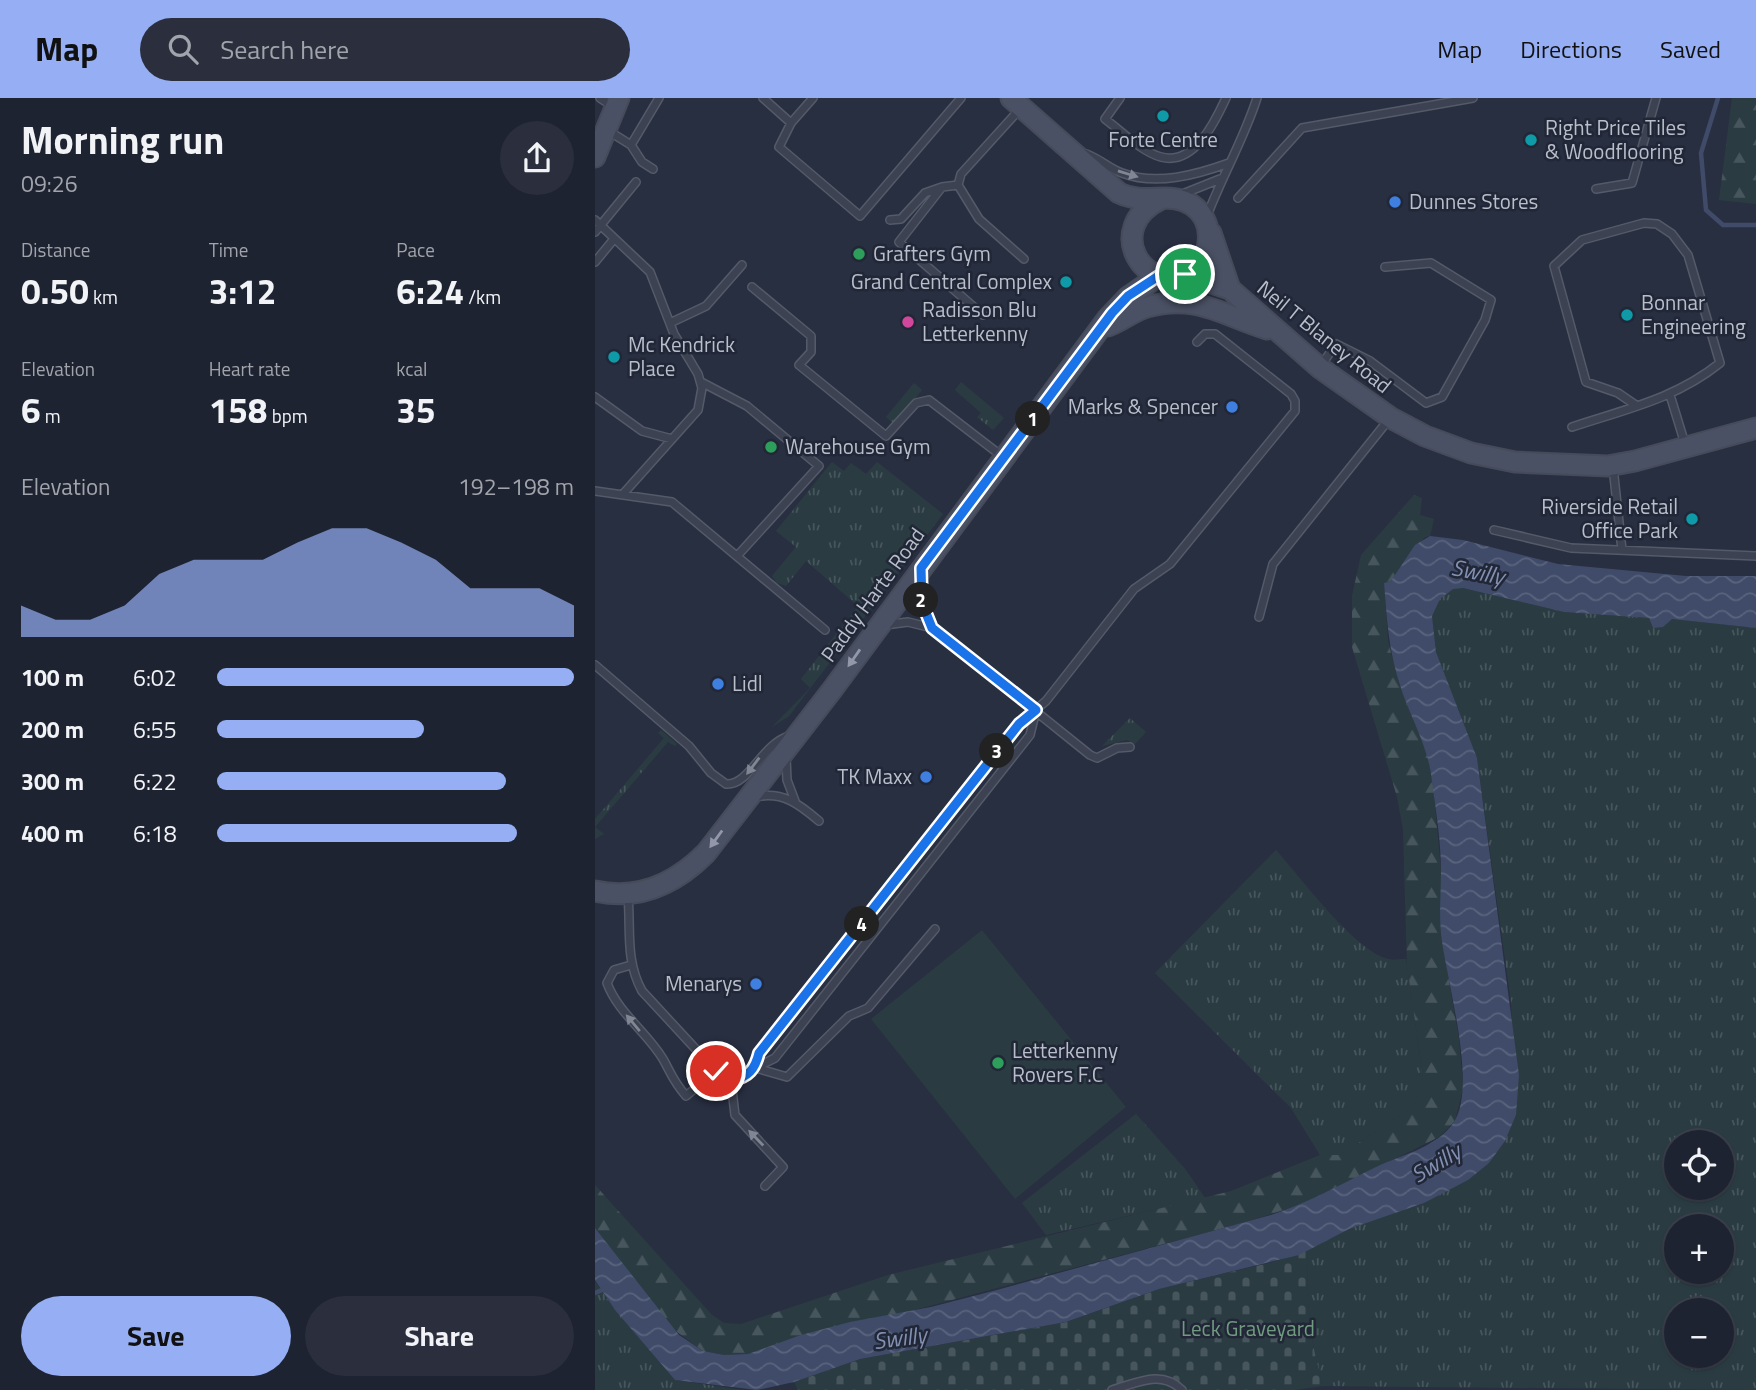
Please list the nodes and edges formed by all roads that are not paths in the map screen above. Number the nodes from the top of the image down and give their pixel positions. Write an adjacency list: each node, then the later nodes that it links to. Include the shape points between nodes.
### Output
1 (659, 98): 14 (lane)
2 (763, 98): 12 (lane)
3 (813, 98): 12 (lane)
4 (961, 98): 12 (lane, via 860,216 779,147)
5 (1120, 98): 6 (lane, via 1105,119 1153,153 1168,158 1194,148)
6 (1226, 98)
7 (1257, 98): 16 (lane)
8 (1473, 98): 24 (lane, via 1302,128)
9 (1656, 98): 22 (lane, via 1632,183)
10 (612, 101): 13 (main road)
11 (1016, 101): 15 (main road); 20 (lane, via 961,174)
12 (791, 123)
13 (599, 142): 14 (lane)
14 (631, 145): 17 (lane)
15 (1066, 147): 16 (lane, one-way to 16, via 1140,178 1182,177); 23 (main road, via 1119,193 1140,201)
16 (1229, 163): 18 (lane)
17 (653, 169)
18 (1220, 179): 23 (lane); 26 (lane)
19 (636, 182): 27 (lane)
20 (958, 185): 21 (lane); 29 (lane, via 979,219)
21 (942, 187): 25 (lane, via 931,188 901,219); 37 (lane, via 899,243)
22 (1596, 189)
23 (1167, 198): 26 (main road, via 1194,206); 34 (main road, via 1137,217 1131,240 1138,260)
24 (1238, 198)
25 (890, 220)
26 (1207, 225): 33 (main road, via 1203,258); 36 (main road, Neil T Blaney Road)
27 (596, 227): 28 (lane)
28 (612, 238): 30 (lane); 38 (lane, via 650,272)
29 (1024, 259)
30 (595, 262)
31 (743, 265): 38 (lane, via 706,306)
32 (1385, 267): 42 (lane, via 1431,263 1491,300 1485,320 1442,397 1426,403 1370,360 1336,344)
33 (1185, 274): 34 (main road); 36 (main road, Neil T Blaney Road)
34 (1160, 275): 39 (main road, Paddy Harte Road, via 1128,296)
35 (752, 287): 52 (lane, via 811,336 811,352 799,365 886,436 916,403 929,400)
36 (1230, 289): 40 (main road, Neil T Blaney Road)
37 (983, 315)
38 (670, 323): 43 (lane)
39 (1101, 329): 40 (main road, via 1146,307 1183,302 1214,307); 52 (main road, Paddy Harte Road)
40 (1276, 332): 42 (main road, Neil T Blaney Road)
41 (1197, 342): 66 (lane, via 1205,334 1215,334 1291,394 1295,411 1170,564 1134,589)
42 (1320, 368): 47 (main road, Neil T Blaney Road)
43 (701, 382): 50 (lane, via 701,404); 58 (lane, via 747,406 819,466)
44 (1670, 395): 46 (lane); 46 (lane, via 1695,384 1720,363 1688,255 1672,234 1657,224 1644,223 1582,240 1554,266 1586,382 1618,393); 51 (lane)
45 (595, 397): 50 (lane, via 642,431)
46 (1637, 406): 48 (lane)
47 (1391, 418): 53 (main road, Neil T Blaney Road, via 1459,449 1515,462); 61 (lane, via 1273,564)
48 (1572, 427)
49 (1756, 428): 51 (main road, Neil T Blaney Road)
50 (672, 439): 55 (lane)
51 (1687, 448): 53 (main road, Neil T Blaney Road)
52 (1003, 458): 60 (main road, Paddy Harte Road)
53 (1613, 465): 57 (lane)
54 (595, 491): 55 (lane)
55 (624, 494): 58 (lane, via 673,502)
56 (1495, 530): 57 (lane, via 1571,548)
57 (1622, 550): 59 (lane)
58 (738, 555): 64 (lane)
59 (1756, 556)
60 (921, 568): 62 (main road, Paddy Harte Road); 63 (lane, via 922,603)
61 (1259, 617)
62 (877, 626): 63 (lane, via 908,622); 67 (main road, Paddy Harte Road, one-way to 67)
63 (932, 628): 66 (lane)
64 (824, 630)
65 (595, 666): 67 (lane, one-way to 65, via 784,738 769,747 737,783 724,783 689,746)
66 (1036, 710): 68 (lane, via 1097,758); 76 (lane, via 1019,724 759,1053); 76 (lane, via 1030,735 775,1058)
67 (790, 741): 69 (main road, Paddy Harte Road); 70 (lane, via 787,780)
68 (1129, 747)
69 (745, 800): 70 (lane, via 774,795); 73 (main road, Paddy Harte Road, one-way to 73, via 686,872 660,887)
70 (795, 801): 71 (lane)
71 (819, 821)
72 (595, 891): 73 (main road, Paddy Harte Road)
73 (628, 894): 75 (lane)
74 (935, 929): 76 (lane, via 868,1008 849,1016 787,1076)
75 (631, 965): 77 (lane, via 642,991); 77 (lane, one-way to 75, via 686,1096 671,1079 663,1059 611,997 607,983 614,970)
76 (755, 1068): 78 (lane)
77 (716, 1071): 78 (lane)
78 (731, 1081): 79 (lane, one-way to 78, via 783,1167 735,1115)
79 (765, 1186)
80 (1112, 1390): 81 (lane, via 1158,1378)
81 (1182, 1390)

